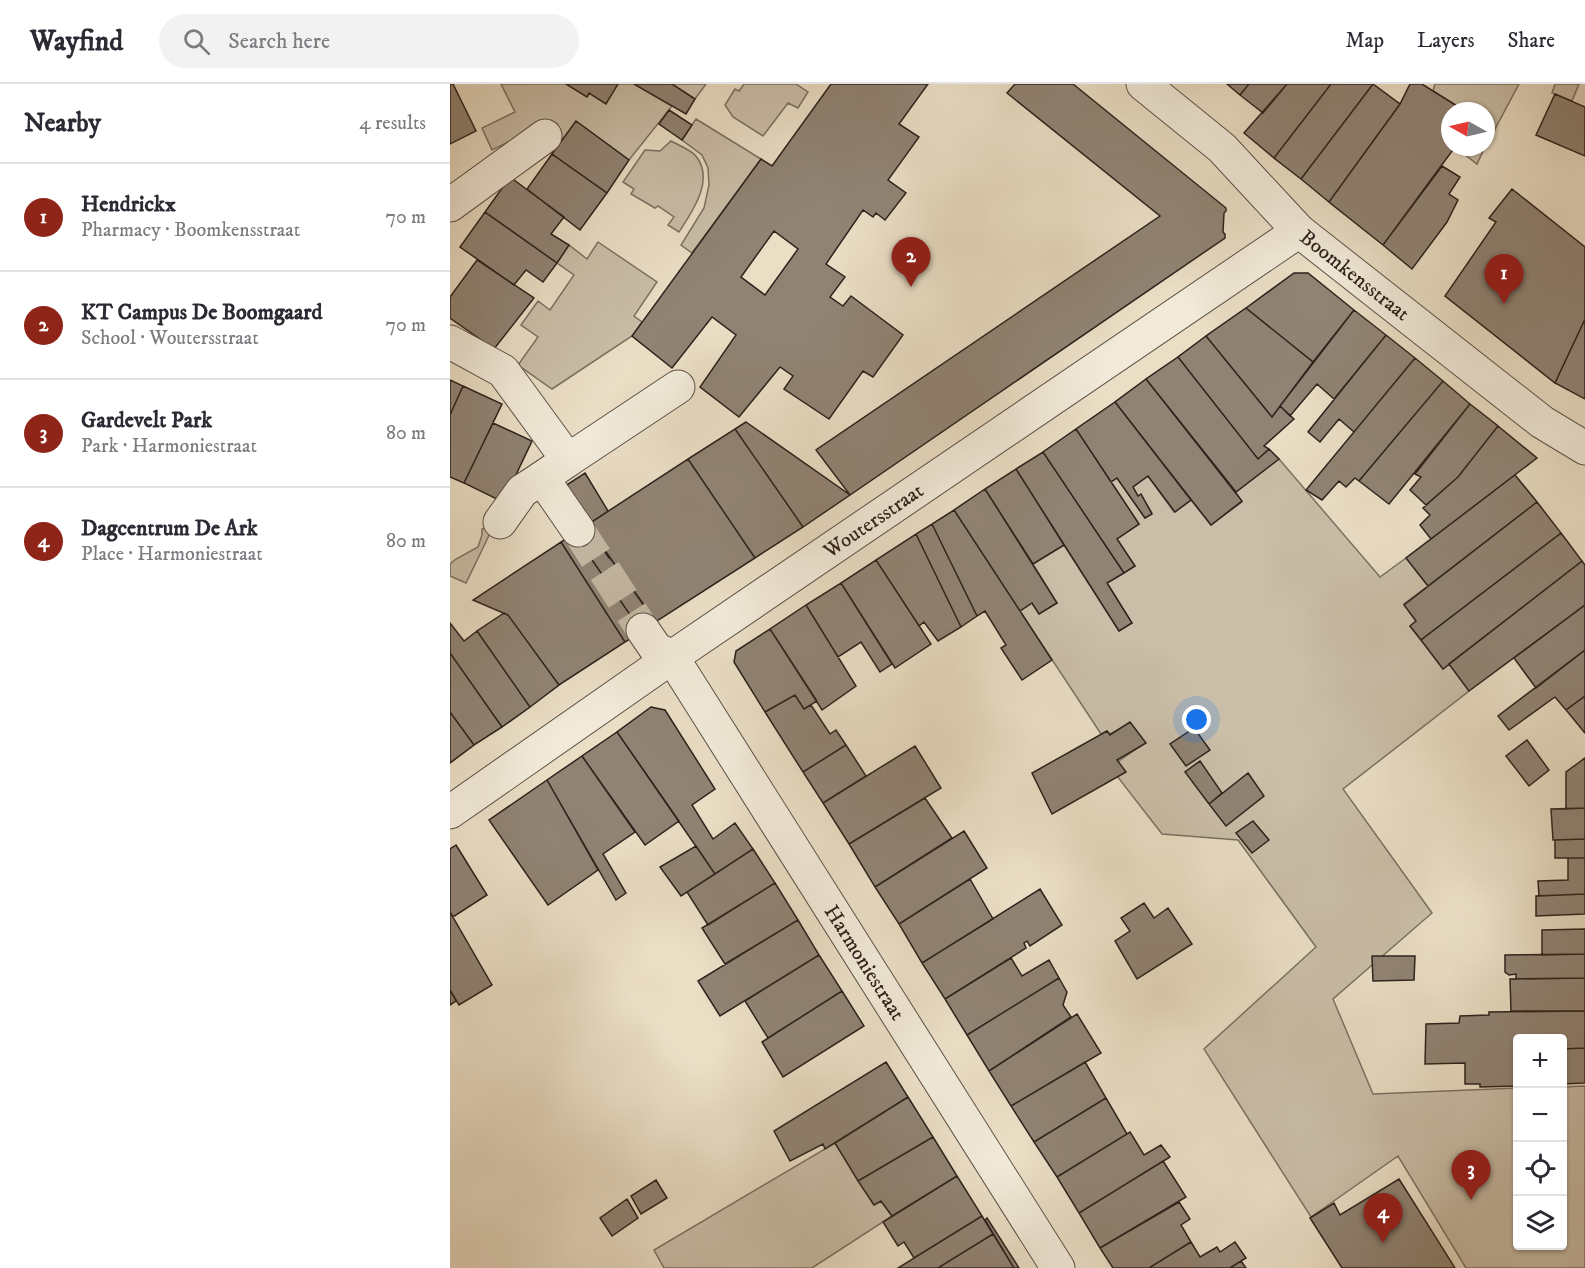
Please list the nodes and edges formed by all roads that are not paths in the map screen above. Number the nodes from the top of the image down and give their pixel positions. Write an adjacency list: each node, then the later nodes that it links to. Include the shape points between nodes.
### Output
1 (1143, 84): 4 (street, Boomkensstraat, via 1222,148)
2 (545, 136): 3 (street)
3 (450, 205)
4 (1299, 231): 7 (street, Boomkensstraat, via 1542,422); 12 (street, Woutersstraat)
5 (450, 342): 8 (street, via 503,371)
6 (678, 387): 8 (street)
7 (1585, 448)
8 (555, 469): 9 (street, via 522,491); 10 (street)
9 (500, 522)
10 (578, 530)
11 (644, 630): 12 (street, Harmoniestraat, via 656,649)
12 (672, 657): 13 (street, Woutersstraat); 14 (street, Harmoniestraat)
13 (450, 812)
14 (1058, 1268)

